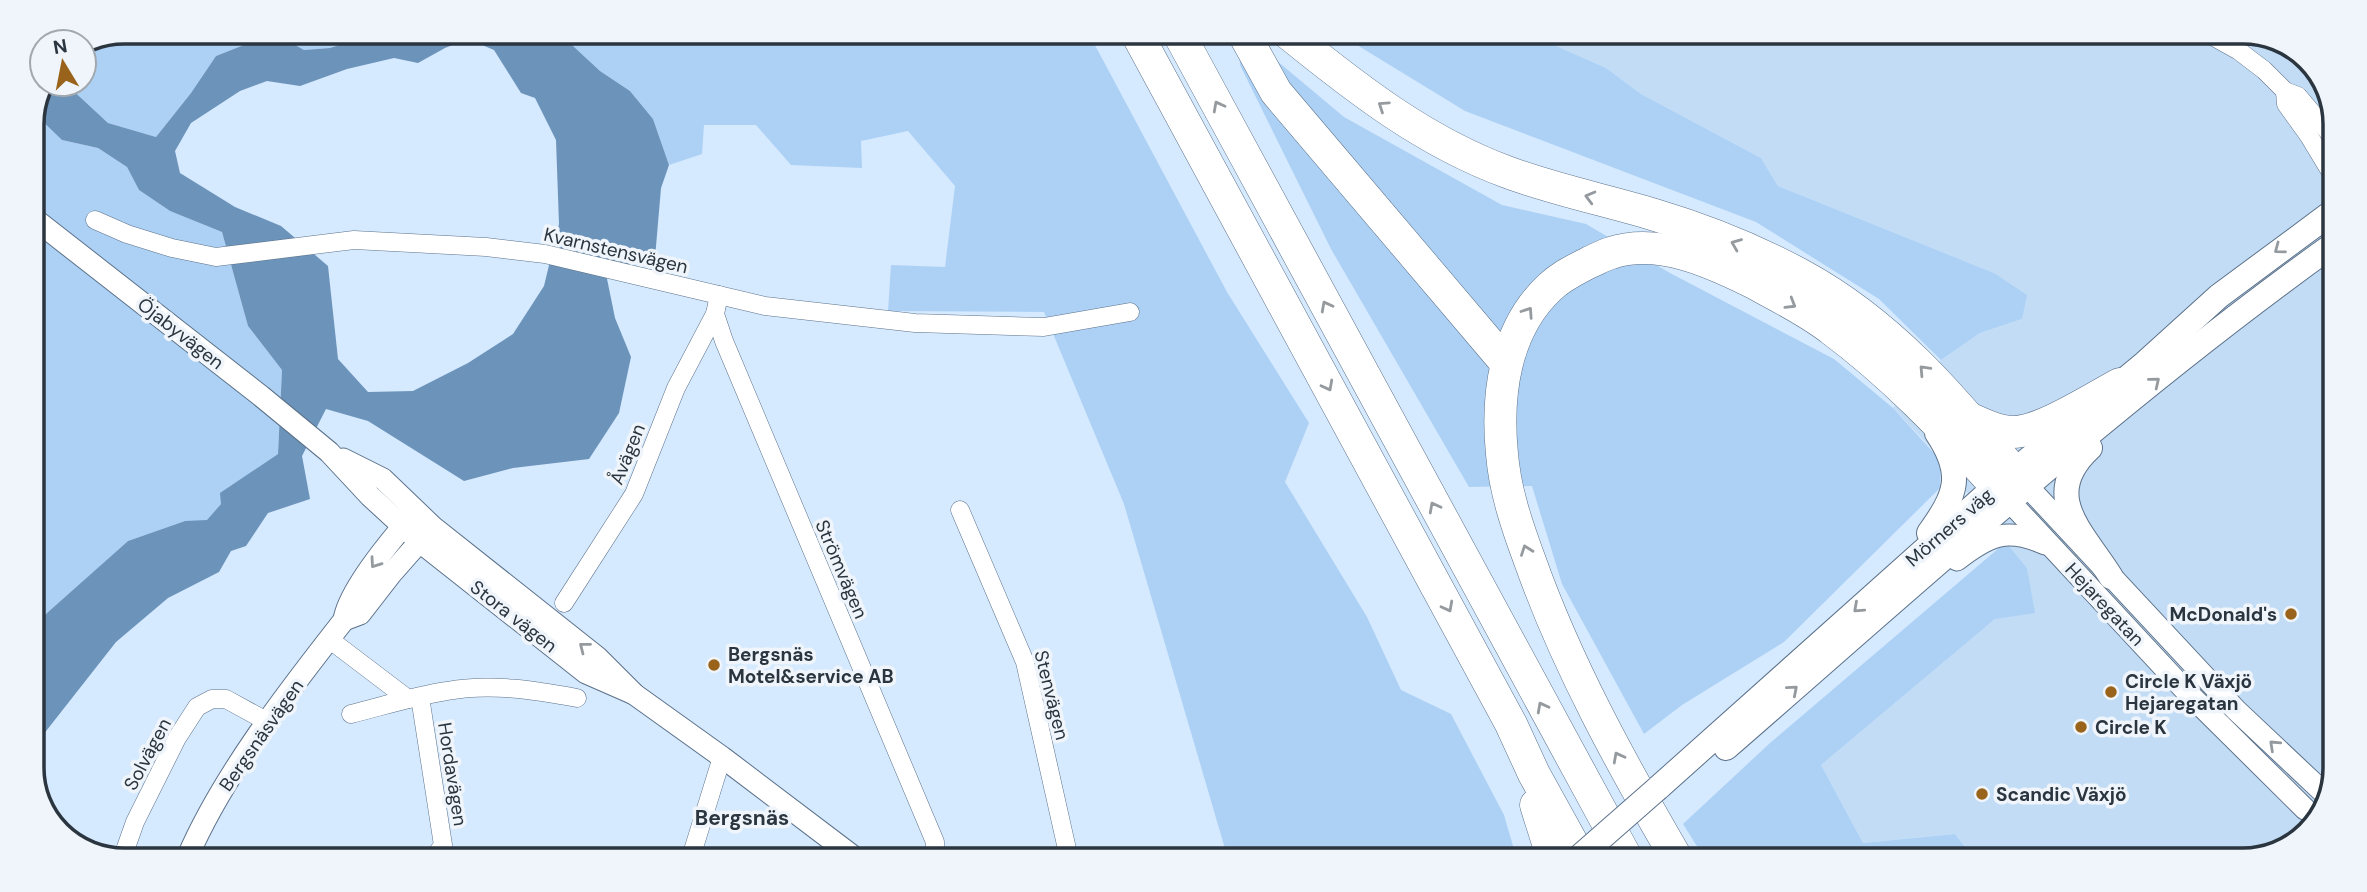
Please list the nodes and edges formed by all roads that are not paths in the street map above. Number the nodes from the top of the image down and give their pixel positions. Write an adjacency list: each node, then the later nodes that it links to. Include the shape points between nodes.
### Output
1 (1126, 44): 9 (highway)
2 (1142, 44): 9 (highway)
3 (1184, 44): 54 (highway, one-way to 3)
4 (1250, 44): 18 (highway, via 1276,92)
5 (1302, 44): 21 (highway, one-way to 5, via 1885,331 1803,276 1710,233 1507,172 1461,152 1372,99)
6 (2226, 44): 7 (street)
7 (2285, 91): 8 (street, via 2298,96); 10 (street, via 2287,104)
8 (2323, 126)
9 (1193, 137): 36 (highway, one-way to 36)
10 (2323, 159)
11 (2323, 219): 19 (main road, Mörners väg, one-way to 19, via 2219,296)
12 (95, 220): 15 (street, Kvarnstensvägen, via 216,257 368,241 486,247 545,254)
13 (44, 226): 24 (street, Öjabyvägen, via 329,452 370,496)
14 (2323, 252): 19 (main road, Mörners väg, one-way to 14, via 2196,348)
15 (719, 295): 16 (street, Kvarnstensvägen, via 765,306 915,323 1044,327); 17 (street)
16 (1130, 312)
17 (715, 314): 29 (street, Åvägen, via 676,388 634,494); 48 (street, Strömvägen)
18 (1506, 363): 20 (highway, one-way to 20, via 1520,325 1536,300 1564,275 1612,252 1648,248 1685,254 1784,299 1864,355); 55 (highway, one-way to 18, via 1611,744 1545,603 1511,507 1502,453)
19 (2123, 394): 21 (highway, via 2014,433); 22 (main road, Mörners väg); 28 (main road, via 2125,417 2073,466 2068,485 2073,522)
20 (1922, 411): 22 (highway); 27 (main road, via 1949,452 1955,478 1947,506)
21 (1971, 419): 22 (highway)
22 (2011, 486): 26 (street, Hejaregatan); 27 (main road, Mörners väg); 28 (street, Hejaregatan)
23 (960, 510): 49 (street, Stenvägen, via 1025,662)
24 (410, 519): 25 (street, Stora vägen); 30 (street, Bergsnäsvägen, one-way to 30, via 346,606)
25 (427, 534): 30 (street, Bergsnäsvägen, via 360,614); 37 (street, Stora vägen, via 597,657 634,694)
26 (2050, 546): 27 (street, via 2029,537 1995,536 1933,580); 42 (street, Hejaregatan)
27 (1914, 570): 39 (main road, Mörners väg)
28 (2111, 577): 38 (street, Hejaregatan, one-way to 28, via 2236,710)
29 (564, 603)
30 (344, 620): 31 (street, Bergsnäsvägen)
31 (329, 639): 32 (street); 35 (street, Bergsnäsvägen)
32 (414, 698): 33 (street, via 498,687); 34 (street); 45 (street, Hordavägen)
33 (577, 698)
34 (351, 714)
35 (268, 722): 43 (street, Solvägen, via 226,699 212,699 197,707 177,738); 44 (street, Bergsnäsvägen, via 204,819)
36 (1511, 724): 50 (highway); 51 (highway)
37 (722, 757): 46 (street); 47 (street, Stora vägen)
38 (2321, 787)
39 (1663, 794): 52 (main road, Mörners väg, bridge); 53 (main road, Mörners väg)
40 (2319, 795): 41 (street, via 2314,796)
41 (2308, 816)
42 (2307, 818)
43 (126, 848)
44 (191, 848)
45 (441, 848)
46 (694, 848)
47 (842, 848)
48 (935, 848)
49 (1067, 848)
50 (1550, 848)
51 (1573, 848)
52 (1593, 848)
53 (1611, 848)
54 (1621, 848)
55 (1670, 848)

